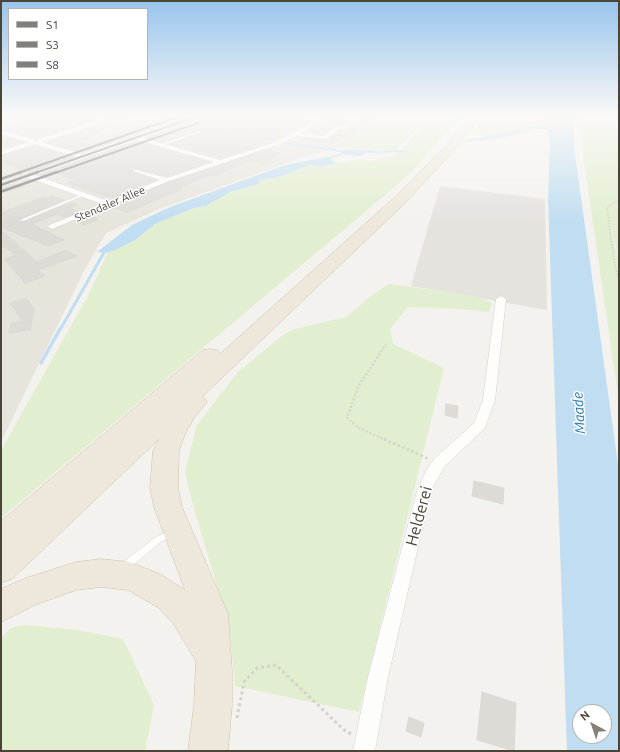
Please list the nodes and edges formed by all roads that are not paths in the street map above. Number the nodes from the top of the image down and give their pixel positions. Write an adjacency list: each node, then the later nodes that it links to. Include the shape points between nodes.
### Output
1 (68, 152): 7 (street)
2 (98, 152): 7 (street)
3 (189, 152): 8 (street)
4 (250, 152): 8 (street, Stendaler Allee)
5 (435, 152): 20 (highway, via 402,184)
6 (446, 152): 18 (highway, via 400,200)
7 (84, 157): 10 (street)
8 (220, 162): 11 (street, Stendaler Allee)
9 (135, 170): 11 (street, Stendaler Allee)
10 (28, 176): 12 (street); 13 (street)
11 (167, 180): 14 (street, Stendaler Allee)
12 (1, 185)
13 (83, 195): 14 (street); 15 (lane)
14 (109, 204): 16 (street, Stendaler Allee)
15 (22, 220)
16 (52, 227)
17 (501, 299): 25 (street, Helderei, via 489,400 480,426 439,463 424,491 378,677)
18 (220, 365): 19 (highway, via 216,379 184,413 166,451 164,488); 21 (highway)
19 (177, 530): 22 (lane, via 147,548); 24 (highway, via 211,614)
20 (1, 539)
21 (1, 569)
22 (119, 575): 23 (highway, via 101,573 76,576 26,593); 24 (highway, via 149,584 170,597 185,612)
23 (1, 606)
24 (213, 656): 26 (highway, via 213,705)
25 (365, 747)
26 (208, 751)

